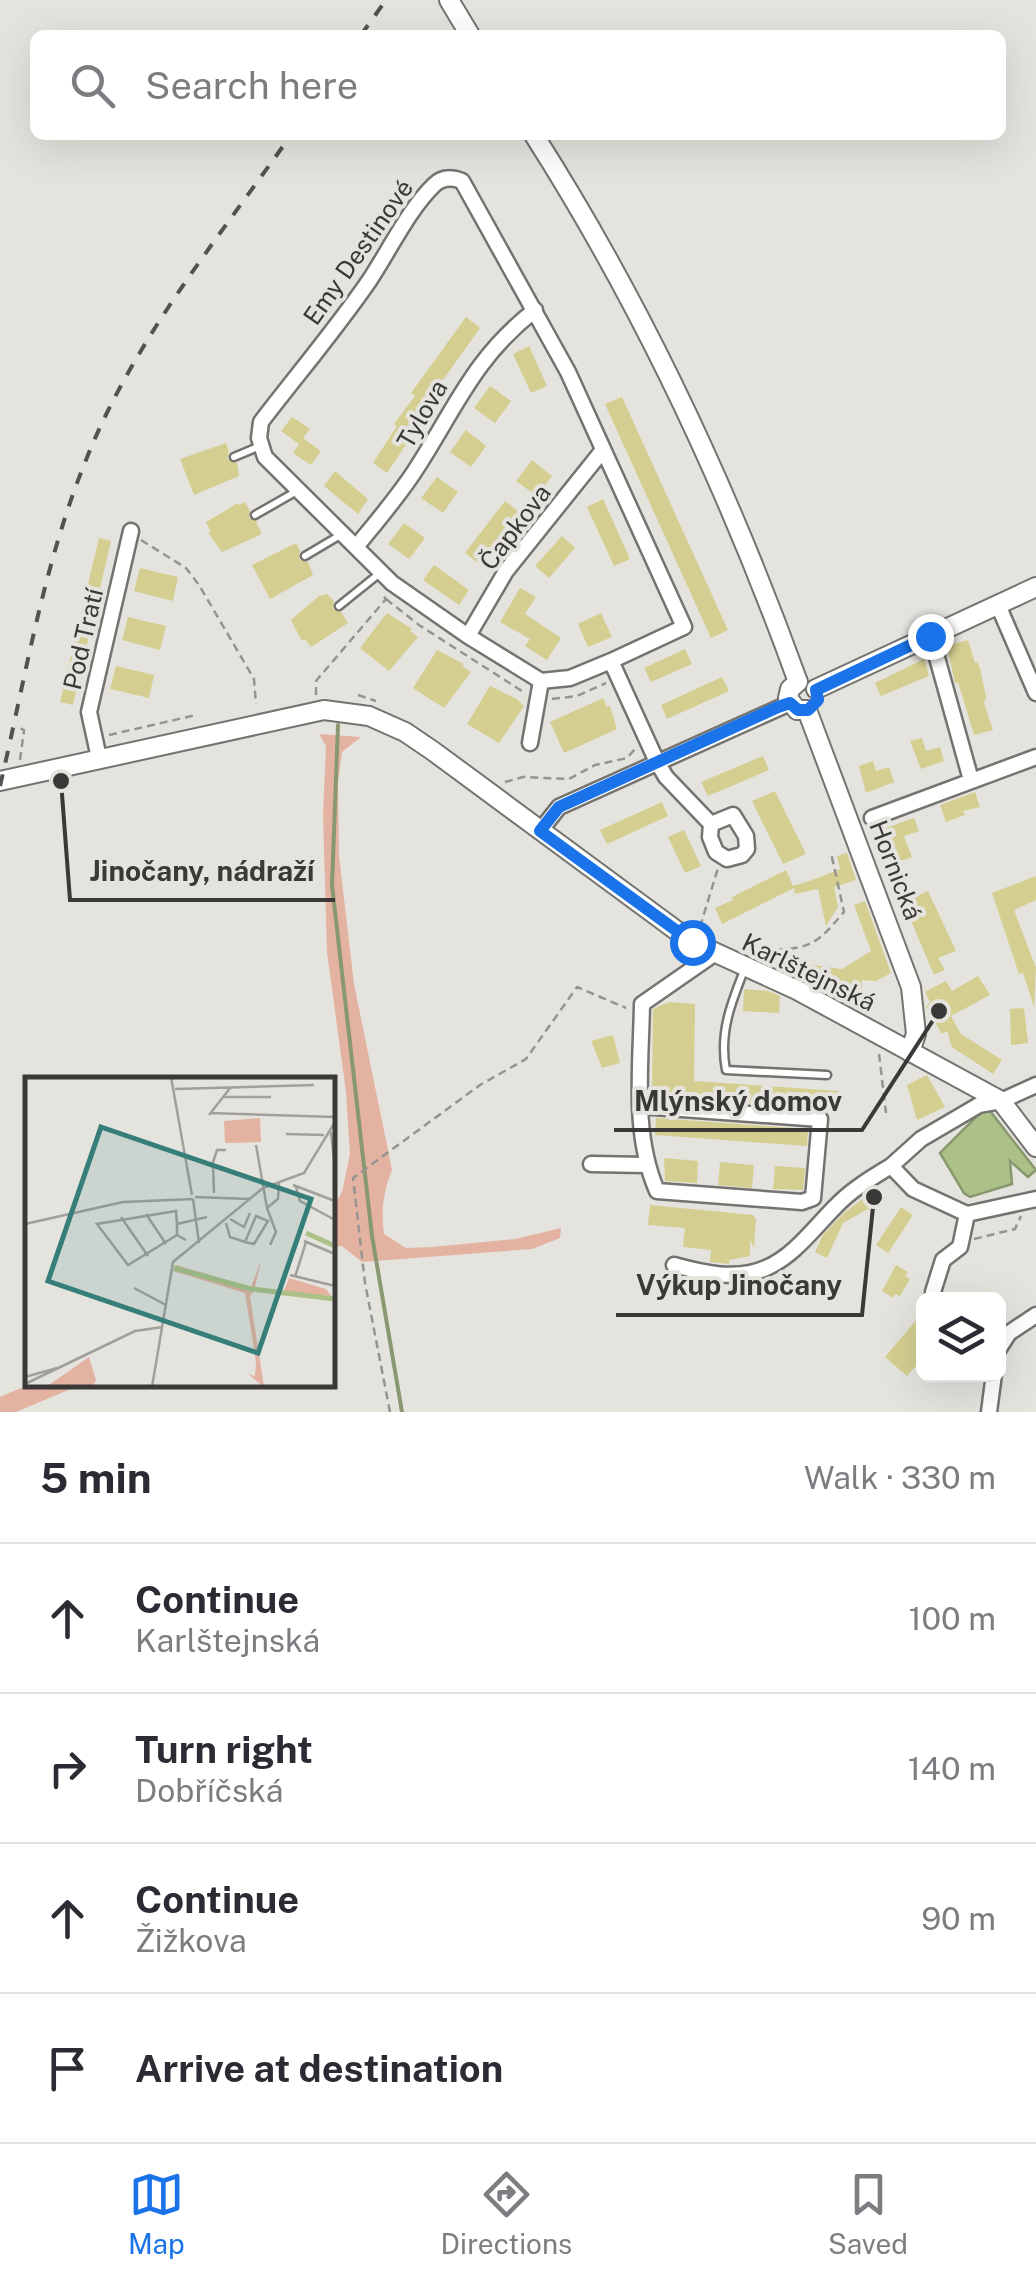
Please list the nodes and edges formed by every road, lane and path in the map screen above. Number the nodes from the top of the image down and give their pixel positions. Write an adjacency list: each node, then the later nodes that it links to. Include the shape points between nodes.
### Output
1 (449, 0): 2 (street)
2 (467, 30)
3 (537, 140): 24 (street, via 663,362)
4 (535, 310): 5 (street, Emy Destinové, via 462,181 436,182 261,422); 6 (street, Emy Destinové); 12 (street, Tylova, via 474,371 417,469)
5 (260, 446): 7 (lane); 8 (street)
6 (604, 450): 19 (street, Čapkova, via 506,571); 21 (street, Emy Destinové, via 684,628)
7 (234, 457)
8 (298, 490): 9 (lane); 11 (street)
9 (256, 516)
10 (135, 534): 27 (path, via 186,568 199,585 254,679); 31 (street, Pod Tratí, via 89,712)
11 (342, 534): 12 (street); 13 (lane)
12 (356, 548): 14 (street)
13 (306, 556)
14 (386, 578): 16 (path, via 380,594); 18 (lane); 19 (street)
15 (1036, 587): 17 (street)
16 (386, 599): 23 (path, via 524,694); 26 (path, via 316,681)
17 (998, 604): 20 (street); 25 (street)
18 (339, 606)
19 (468, 636): 23 (street)
20 (930, 636): 24 (street); 38 (street)
21 (611, 661): 23 (street, Emy Destinové); 32 (street)
22 (608, 682): 23 (path, via 551,699)
23 (540, 685): 33 (street)
24 (807, 686): 28 (street, via 818,700); 28 (street, via 788,693)
25 (1036, 693)
26 (316, 697)
27 (256, 704)
28 (799, 707): 36 (street); 51 (street, Hornická, via 911,987 916,1034)
29 (196, 715): 31 (path)
30 (20, 728): 37 (path)
31 (95, 738): 35 (street, Pod Tratí)
32 (648, 742): 36 (street); 40 (path, via 628,758 569,779 523,777)
33 (530, 743)
34 (1036, 757): 38 (street)
35 (99, 758): 39 (street, Karlštejnská); 43 (street, Karlštejnská, via 311,712 352,712 405,732)
36 (657, 762): 42 (street); 43 (street, via 559,807)
37 (18, 768)
38 (971, 780): 41 (street)
39 (0, 782)
40 (501, 784)
41 (872, 818)
42 (711, 824): 45 (street, via 710,838); 45 (street, via 733,815 746,836 742,855)
43 (540, 831): 47 (street, Karlštejnská)
44 (830, 853): 48 (path, via 844,912 818,941 804,949 774,950)
45 (722, 858): 46 (path)
46 (700, 929)
47 (714, 954): 48 (street, Karlštejnská); 49 (street)
48 (752, 970): 50 (street, Karlštejnská); 52 (lane, via 728,1014 726,1070)
49 (642, 1004): 55 (street); 69 (path, via 624,1009 577,988 526,1059 354,1178)
50 (870, 1029): 51 (street, Karlštejnská); 56 (path)
51 (910, 1052): 54 (street, Karlštejnská)
52 (827, 1075)
53 (1036, 1086): 54 (street)
54 (1001, 1101): 57 (street); 60 (street, via 979,1104)
55 (640, 1106): 59 (street); 59 (street, via 820,1119 813,1198 802,1202 657,1191)
56 (886, 1113)
57 (1036, 1148)
58 (592, 1164): 59 (street)
59 (646, 1166)
60 (891, 1166): 62 (street, via 913,1190); 64 (street, via 765,1268 706,1274)
61 (1034, 1199): 62 (street); 63 (path, via 1015,1229)
62 (966, 1214): 63 (street)
63 (960, 1247): 65 (street, via 943,1260)
64 (674, 1265)
65 (932, 1292)
66 (1036, 1315): 67 (street)
67 (1006, 1338)
68 (993, 1382): 70 (street)
69 (390, 1412)
70 (988, 1412)

